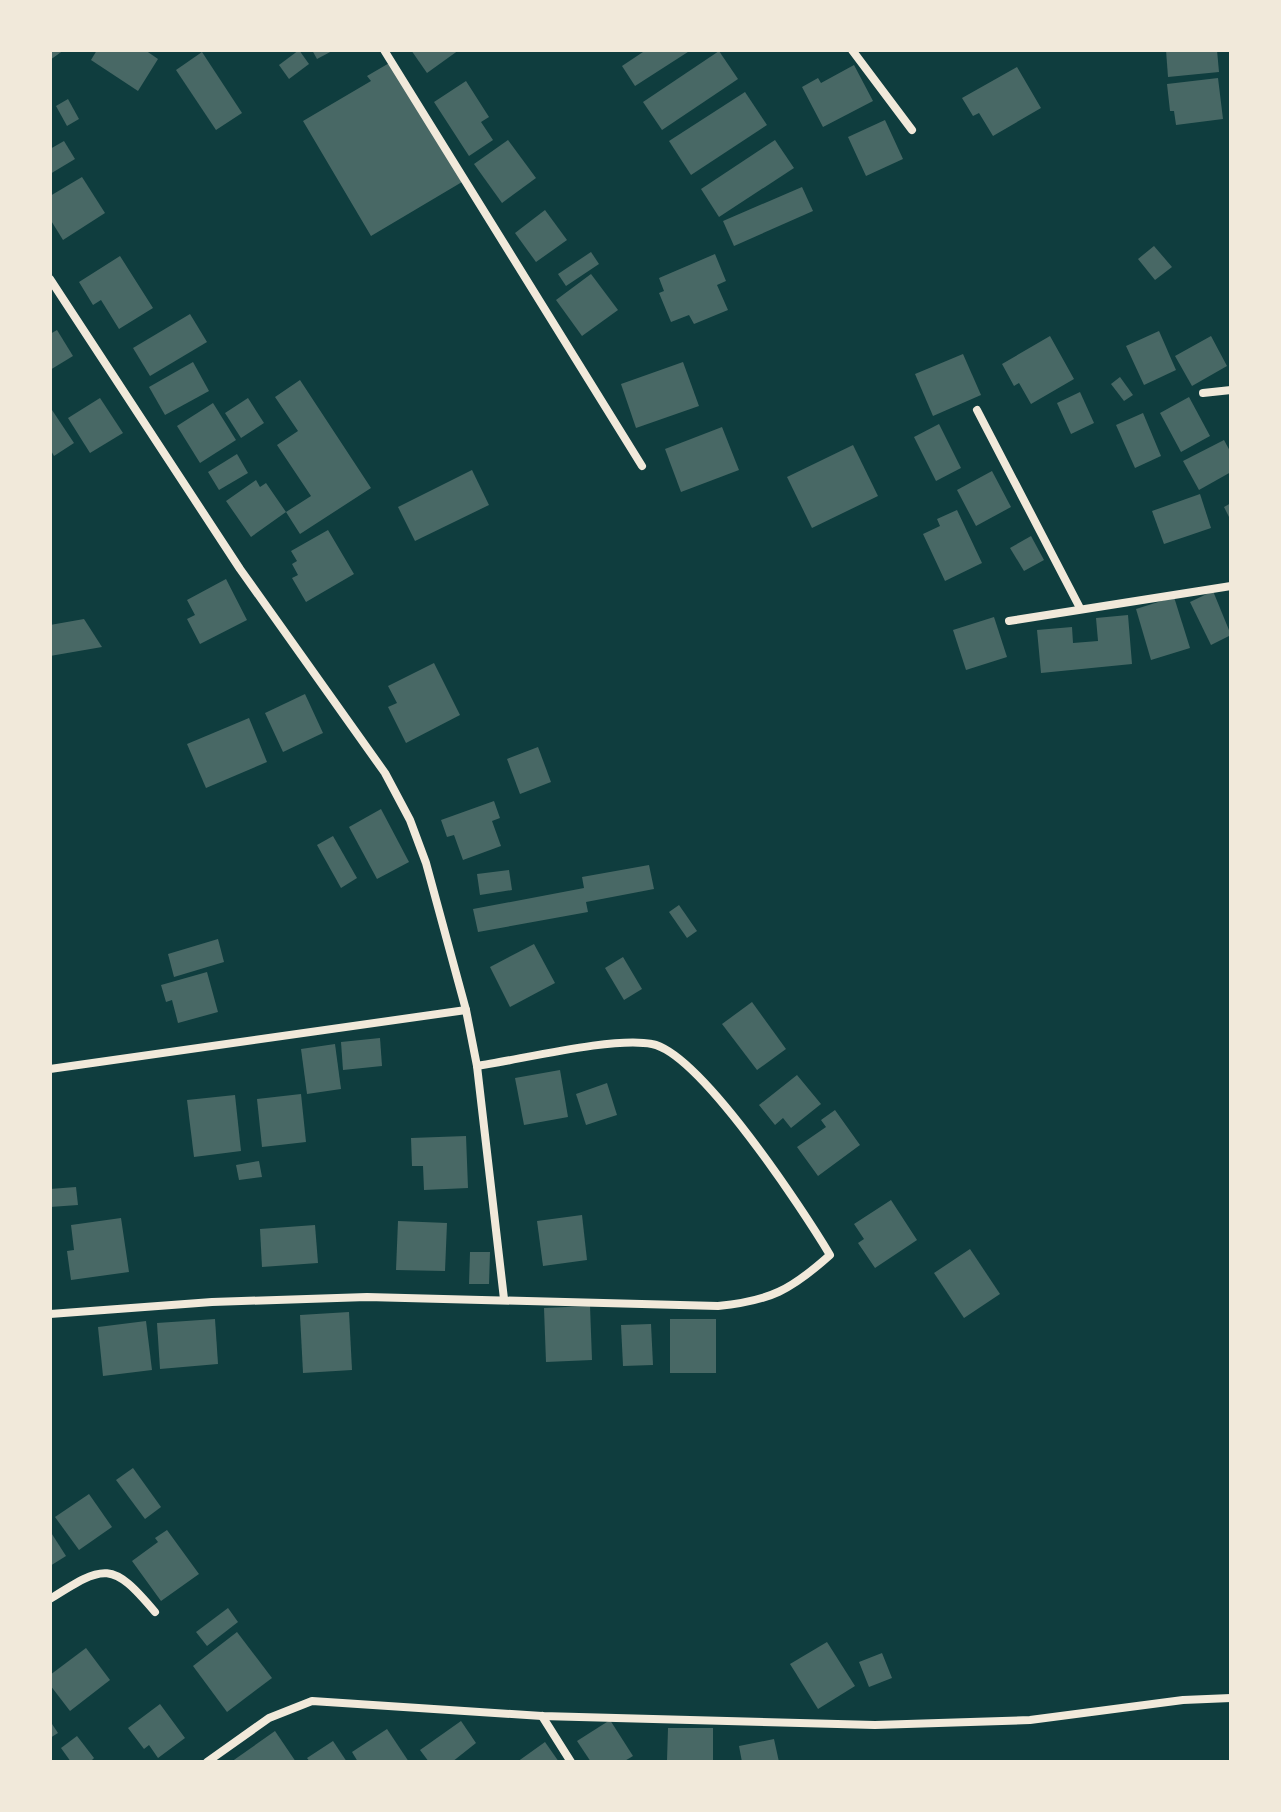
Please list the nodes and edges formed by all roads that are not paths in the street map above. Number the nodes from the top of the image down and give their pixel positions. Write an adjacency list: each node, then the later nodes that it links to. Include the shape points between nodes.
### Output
1 (384, 50): 8 (street)
2 (852, 50): 3 (street)
3 (912, 130)
4 (50, 279): 12 (street, via 240,569 396,793 426,863)
5 (1231, 390): 6 (street)
6 (1203, 393)
7 (977, 410): 10 (street)
8 (642, 466)
9 (1231, 586): 10 (street)
10 (1080, 608): 11 (street)
11 (1009, 621)
12 (466, 1010): 13 (street); 14 (street)
13 (477, 1066): 15 (street); 15 (street, via 618,1043 650,1043 671,1050 723,1105 830,1255 779,1294 752,1302 661,1306)
14 (50, 1069)
15 (504, 1299): 16 (street, via 298,1298)
16 (50, 1314)
17 (50, 1599): 18 (street, via 89,1576 116,1573)
18 (155, 1612)
19 (1231, 1698): 20 (street, via 1030,1720 875,1725)
20 (542, 1716): 21 (street, via 312,1701 269,1718); 22 (street)
21 (207, 1762)
22 (571, 1762)

